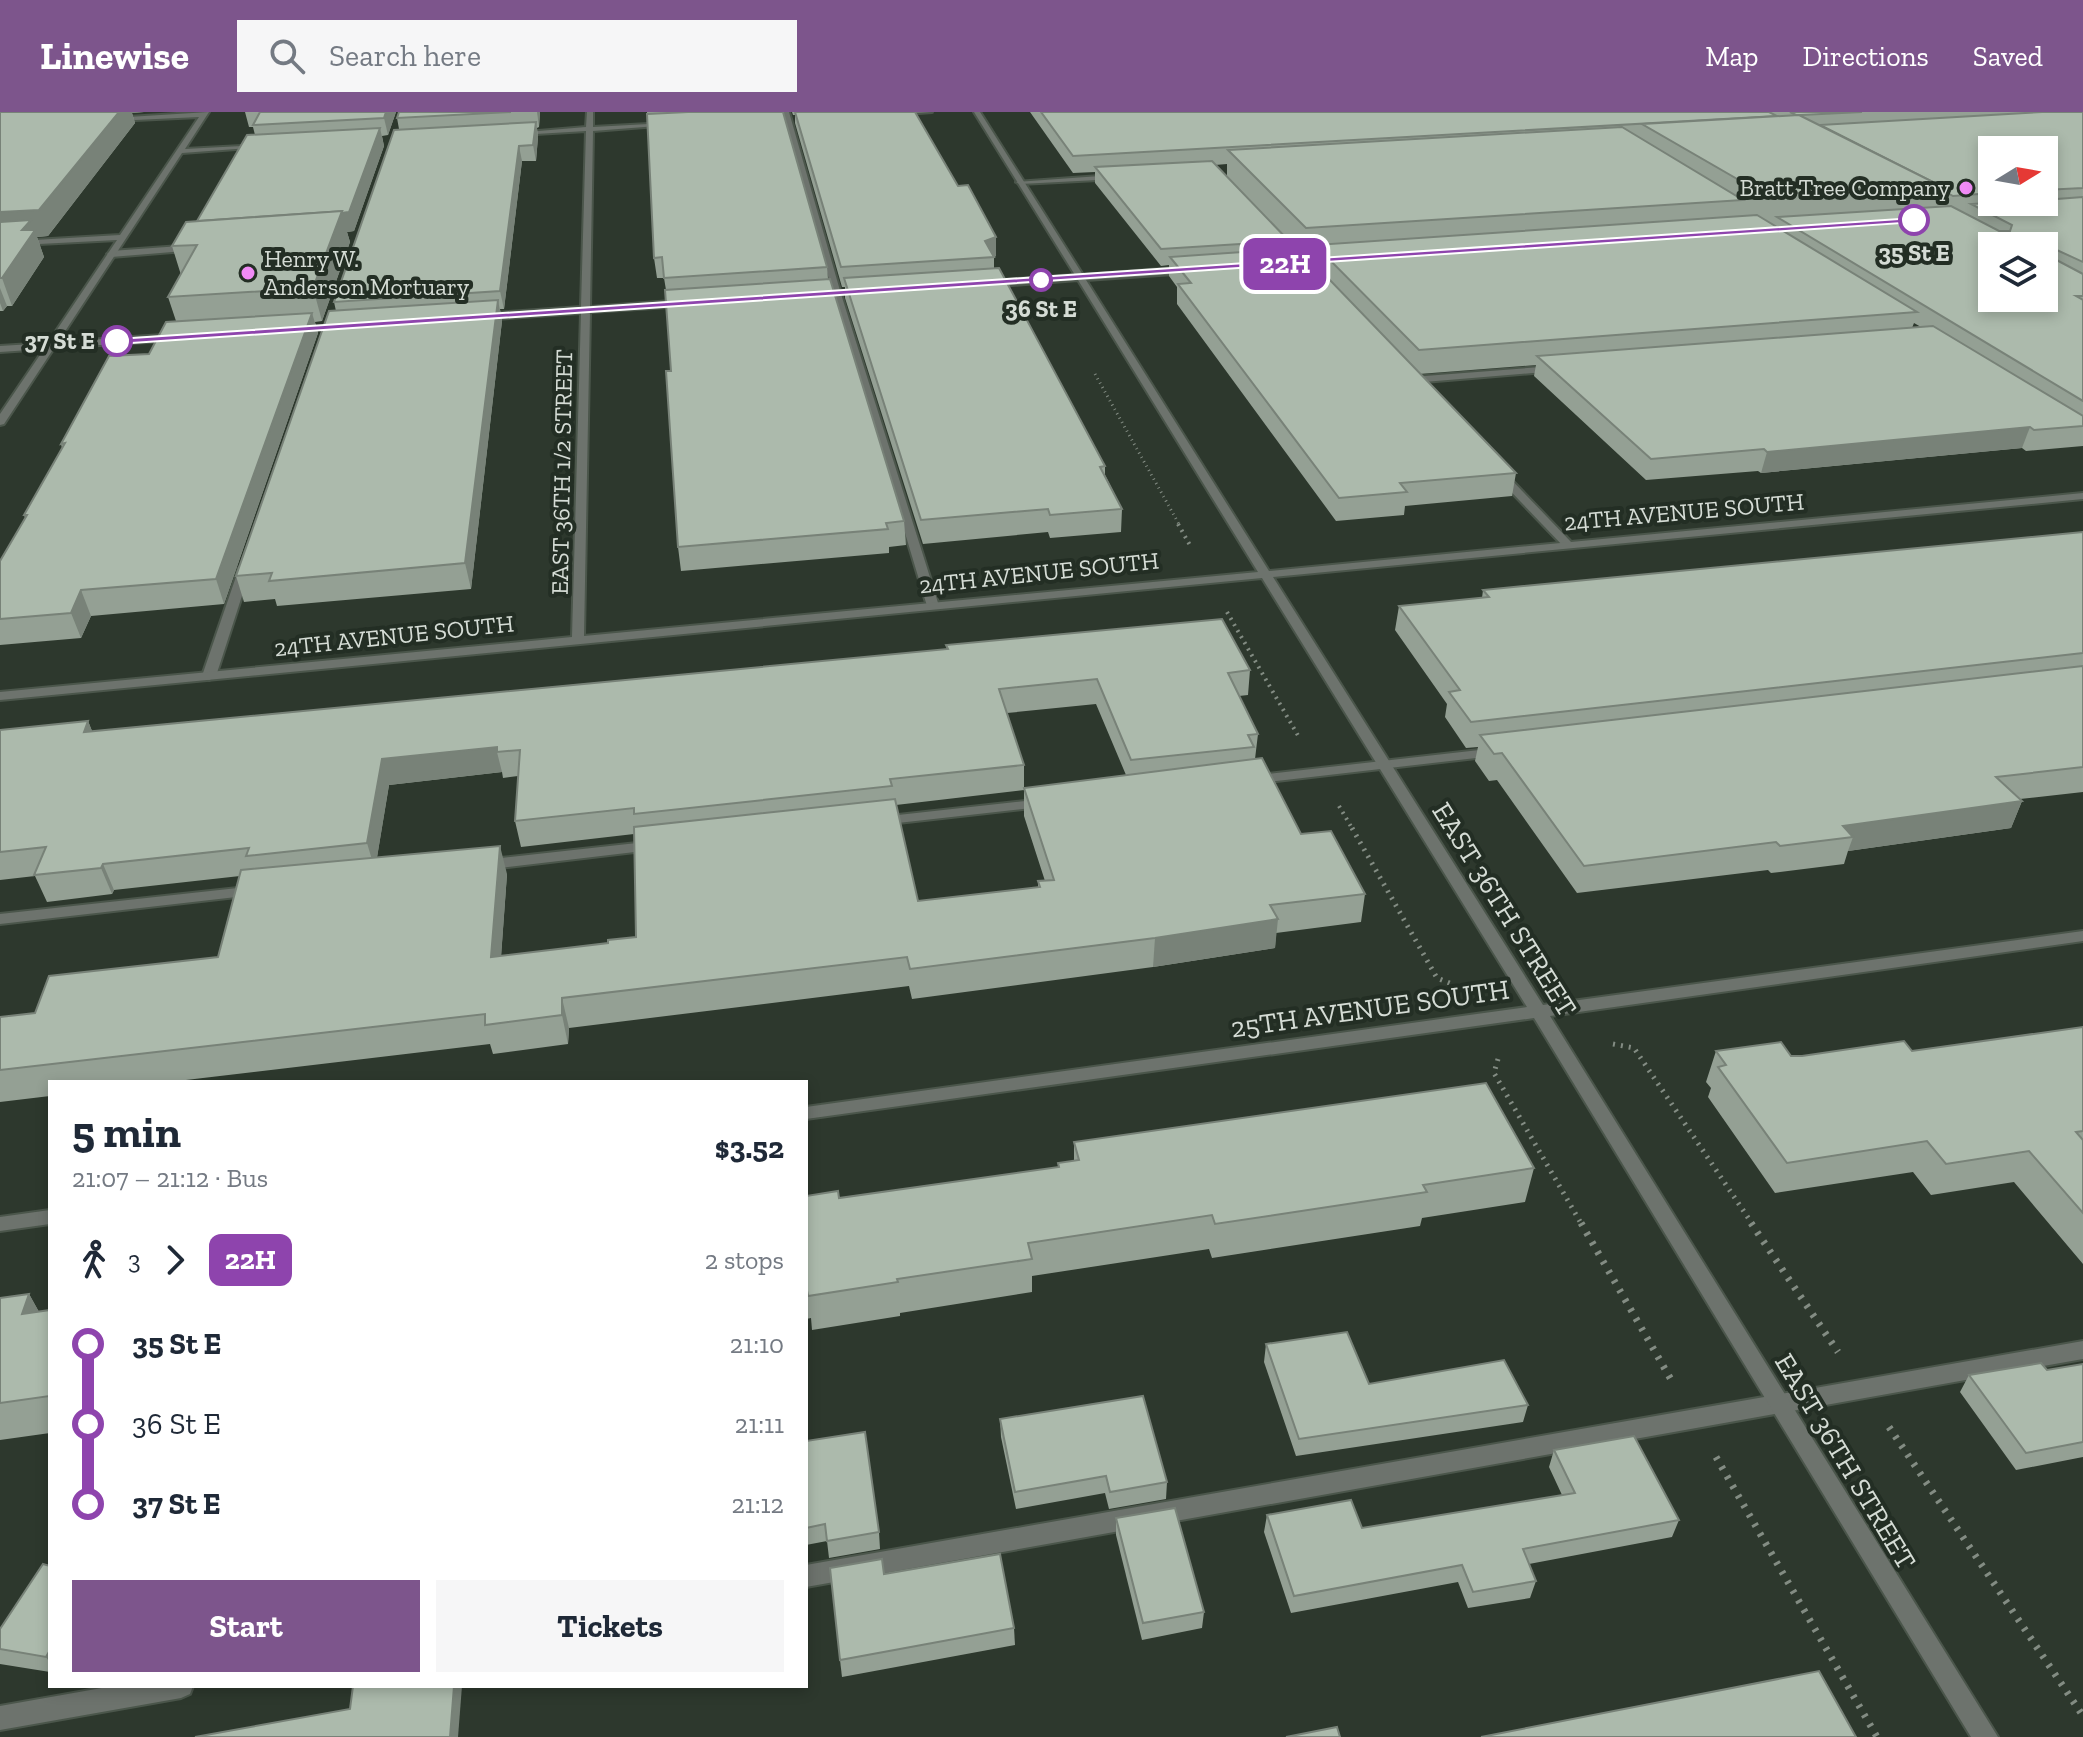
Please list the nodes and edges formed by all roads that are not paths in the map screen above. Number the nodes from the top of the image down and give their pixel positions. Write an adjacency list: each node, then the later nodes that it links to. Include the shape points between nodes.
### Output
1 (590, 112): 11 (street, EAST 36TH 1/2 STREET)
2 (929, 112): 5 (street)
3 (977, 112): 16 (street, EAST 36TH STREET)
4 (205, 114): 8 (street); 14 (street)
5 (882, 114)
6 (787, 116): 7 (street); 9 (street); 25 (street)
7 (804, 118)
8 (103, 120)
9 (774, 120)
10 (670, 125): 11 (street)
11 (589, 129): 12 (street); 28 (street, EAST 36TH 1/2 STREET)
12 (510, 133)
13 (274, 146): 14 (street)
14 (182, 151): 17 (street)
15 (1126, 176): 16 (street)
16 (1020, 182): 22 (street, EAST 36TH STREET)
17 (123, 237): 18 (street); 20 (street)
18 (0, 244)
19 (210, 247): 20 (street)
20 (111, 254): 31 (street)
21 (1192, 270): 22 (street)
22 (1078, 278): 23 (street); 42 (street, EAST 36TH STREET)
23 (972, 285)
24 (852, 293): 25 (street)
25 (837, 294): 26 (street); 43 (street)
26 (821, 295)
27 (694, 302): 28 (street)
28 (586, 309): 29 (street); 44 (street, EAST 36TH 1/2 STREET)
29 (466, 318)
30 (192, 336): 31 (street)
31 (50, 346): 32 (street); 37 (street)
32 (0, 349)
33 (1401, 368): 35 (street)
34 (1568, 368): 35 (street)
35 (1412, 380): 36 (street)
36 (1422, 391)
37 (0, 422)
38 (1494, 466): 40 (street)
39 (2083, 496): 40 (street, 24TH AVENUE SOUTH)
40 (1568, 545): 42 (street, 24TH AVENUE SOUTH)
41 (250, 553): 45 (street)
42 (1264, 574): 43 (street, 24TH AVENUE SOUTH); 48 (street, EAST 36TH STREET)
43 (933, 606): 44 (street, 24TH AVENUE SOUTH)
44 (578, 640): 45 (street, 24TH AVENUE SOUTH)
45 (209, 676): 46 (street, 24TH AVENUE SOUTH)
46 (0, 696)
47 (1518, 749): 48 (street)
48 (1384, 765): 49 (street); 57 (street, EAST 36TH STREET)
49 (1240, 781)
50 (1065, 801): 51 (street)
51 (858, 824)
52 (667, 845): 53 (street)
53 (461, 868)
54 (270, 889): 55 (street)
55 (0, 919)
56 (2083, 936): 57 (street, 25TH AVENUE SOUTH)
57 (1540, 1013): 58 (street, 25TH AVENUE SOUTH); 62 (street, EAST 36TH STREET)
58 (808, 1113)
59 (48, 1217): 60 (street)
60 (0, 1224)
61 (2083, 1350): 62 (street)
62 (1782, 1404): 63 (street); 66 (street, EAST 36TH STREET)
63 (808, 1576)
64 (170, 1688): 65 (street)
65 (0, 1718)
66 (1985, 1737)

